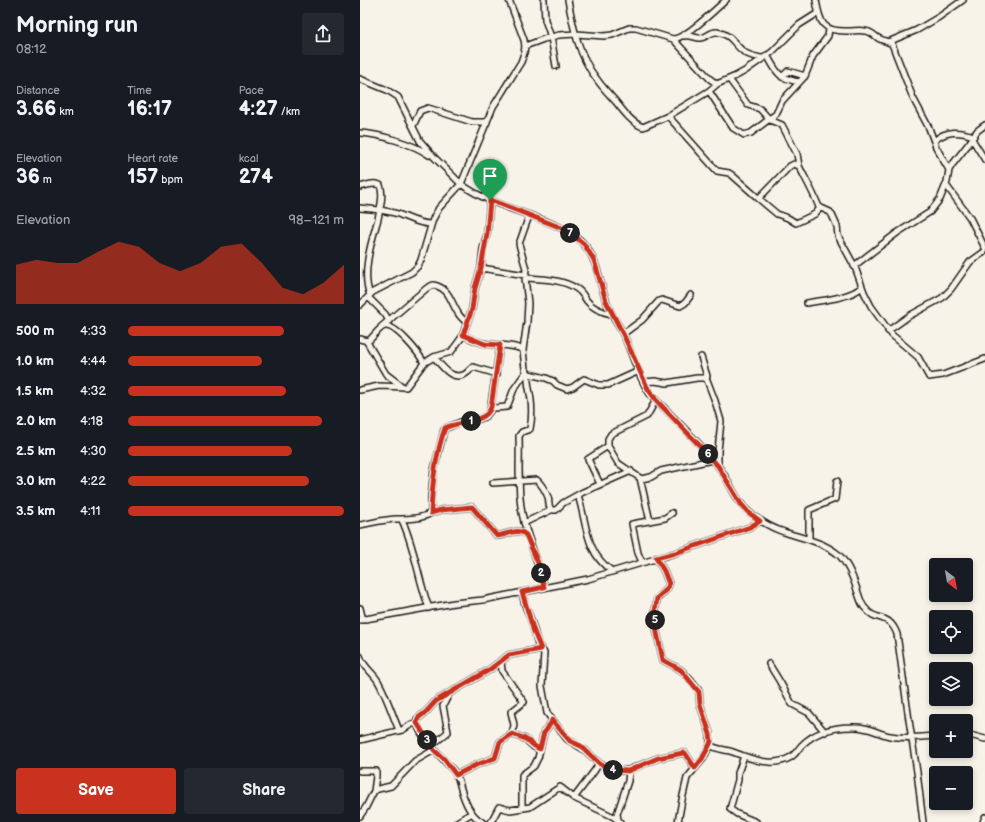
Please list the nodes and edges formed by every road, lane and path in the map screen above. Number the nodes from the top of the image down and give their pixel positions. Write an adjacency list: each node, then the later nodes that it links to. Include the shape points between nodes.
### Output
1 (509, 0): 14 (street)
2 (544, 0): 11 (street, via 545,20)
3 (568, 0): 9 (street)
4 (726, 0): 10 (street)
5 (816, 0): 7 (street)
6 (962, 0): 13 (street, via 917,30)
7 (818, 13): 8 (street); 15 (street, via 799,24)
8 (829, 29): 13 (street, via 867,31); 17 (street, via 828,36 813,56)
9 (576, 34): 11 (street); 12 (street, via 607,36 632,28); 24 (street, via 579,47 595,78 639,125 645,127)
10 (684, 36): 12 (street); 15 (street, via 703,38 711,32 716,32 729,36 745,53)
11 (551, 37): 14 (street); 16 (street)
12 (673, 40): 22 (street)
13 (888, 42): 31 (street, via 895,50 913,98)
14 (525, 46): 26 (street, via 521,62)
15 (765, 57): 18 (street); 20 (street)
16 (556, 66)
17 (805, 76): 18 (street, via 788,71); 21 (street)
18 (782, 77): 21 (street)
19 (360, 79): 28 (street, via 398,97)
20 (729, 79): 22 (street); 25 (street, via 748,105 760,109)
21 (799, 82): 25 (street, via 785,97)
22 (717, 84): 23 (street)
23 (710, 91): 24 (street); 25 (street, via 733,128 741,134 751,133)
24 (668, 116): 39 (street, via 717,171 732,175)
25 (770, 120): 34 (street, via 784,128 797,154)
26 (487, 122): 28 (street, via 472,122 424,108); 36 (street)
27 (985, 125): 30 (street, via 978,129)
28 (413, 126): 32 (street, via 420,141)
29 (360, 133): 32 (street, via 406,144)
30 (973, 137): 31 (street, via 961,132 950,132); 33 (street); 35 (street)
31 (934, 141): 35 (street)
32 (434, 157): 36 (street)
33 (985, 160)
34 (799, 166): 39 (street, via 790,166); 42 (street)
35 (949, 170): 37 (street)
36 (462, 184): 40 (street); 45 (street, via 440,208)
37 (946, 185): 46 (street); 48 (street, via 940,199 926,215 897,233)
38 (360, 187): 43 (street, via 380,185)
39 (758, 198): 42 (street, via 777,214 796,223)
40 (490, 200): 44 (street); 49 (street)
41 (360, 208): 43 (street)
42 (820, 208): 48 (street, via 831,213 838,236)
43 (380, 210): 45 (street, via 399,214 421,224); 53 (street, via 368,257)
44 (529, 216): 50 (street, via 519,244); 56 (street, via 567,231 584,244 594,260)
45 (431, 224): 53 (street, via 418,266)
46 (983, 240): 47 (street)
47 (985, 251): 60 (street, via 970,262 942,298)
48 (854, 266): 51 (street)
49 (481, 268): 50 (street); 58 (street)
50 (526, 276): 56 (street, via 576,288 598,310); 66 (street, via 528,303)
51 (862, 287): 54 (street, via 829,300); 60 (street)
52 (691, 295): 61 (street, via 680,306 659,301 638,324)
53 (369, 296): 55 (street); 57 (street)
54 (807, 303)
55 (360, 305)
56 (612, 314): 61 (street)
57 (389, 321): 58 (street, via 433,285 445,290 457,313); 59 (street)
58 (467, 323): 62 (street)
59 (381, 328): 64 (street); 70 (street, via 389,327 406,340)
60 (888, 331): 69 (street, via 918,357 930,377)
61 (623, 334): 71 (street)
62 (463, 335): 65 (street, via 485,344); 67 (street, via 451,352)
63 (360, 339): 64 (street)
64 (367, 342): 76 (street, via 386,374)
65 (500, 345): 66 (street); 73 (street)
66 (523, 350): 72 (street, via 524,369)
67 (434, 357): 70 (street); 73 (street, via 455,376 464,375 474,367)
68 (701, 357): 74 (street)
69 (985, 359)
70 (424, 363): 76 (street)
71 (640, 371): 72 (street, via 608,385 599,385 584,379 567,389 546,378); 75 (street)
72 (527, 373): 79 (street, via 514,390 507,407); 86 (street, via 531,420 530,429 519,436)
73 (497, 374): 79 (street)
74 (706, 379): 75 (street, via 667,383); 82 (street, via 721,421)
75 (644, 382): 78 (street)
76 (403, 387): 77 (street, via 379,386)
77 (360, 390)
78 (656, 400): 80 (street, via 647,416 611,434); 81 (street)
79 (491, 407): 91 (street, via 488,414 482,418 445,428 434,470)
80 (608, 446): 83 (street, via 617,461); 88 (street, via 588,459)
81 (712, 460): 82 (street); 84 (street, via 661,471)
82 (718, 466): 95 (street, via 741,504)
83 (631, 471): 84 (street); 88 (street)
84 (641, 479): 94 (street)
85 (837, 481): 99 (street, via 835,499 809,510)
86 (518, 482): 87 (street); 90 (street, via 537,480 548,498); 96 (street)
87 (493, 483)
88 (600, 484): 89 (street)
89 (578, 495): 90 (street, via 556,510); 102 (street, via 586,531 594,552)
90 (551, 510): 96 (street)
91 (431, 513): 93 (street); 98 (street, via 472,507 497,536 518,531)
92 (672, 513): 94 (street, via 665,518)
93 (402, 520): 97 (street); 106 (street, via 408,532)
94 (650, 521): 101 (street, via 632,525)
95 (760, 521): 99 (street, via 779,530); 100 (street, via 750,527)
96 (524, 523): 98 (street)
97 (360, 525)
98 (526, 535): 103 (street, via 538,563)
99 (810, 539): 120 (street, via 840,556 850,570 865,609 894,626)
100 (656, 558): 101 (street); 123 (street, via 669,584 657,598 655,612 663,660 681,670 697,688 710,734)
101 (642, 562): 102 (street)
102 (612, 571): 103 (street, via 593,578)
103 (544, 587): 104 (street)
104 (522, 592): 106 (street); 108 (street)
105 (360, 608): 107 (street)
106 (429, 608): 107 (street)
107 (361, 620)
108 (541, 649): 110 (street, via 512,654); 113 (street, via 544,655 542,691 547,713)
109 (360, 656): 115 (street, via 364,666 383,689)
110 (501, 661): 112 (street); 117 (street, via 502,671 524,702 511,712 514,725)
111 (769, 664): 116 (street, via 792,704 809,713)
112 (449, 694): 114 (street, via 434,703 418,718); 124 (street, via 442,706 448,732)
113 (552, 720): 125 (street, via 544,732); 127 (street, via 570,741 581,746)
114 (417, 723): 115 (street); 124 (street)
115 (399, 730): 122 (street)
116 (825, 732): 120 (street, via 863,727 892,737); 126 (street, via 814,736 789,758 766,762)
117 (512, 734): 125 (street, via 525,738); 131 (street, via 500,742 495,758)
118 (929, 736): 120 (street)
119 (973, 736): 121 (street)
120 (912, 737): 144 (street)
121 (985, 739)
122 (360, 740)
123 (710, 744): 126 (street, via 718,749); 128 (street)
124 (432, 748): 131 (street); 132 (street, via 415,761 391,786)
125 (540, 749): 134 (street, via 534,766 522,775)
126 (744, 756): 143 (street, via 730,809)
127 (599, 763): 129 (street, via 613,770); 133 (street)
128 (695, 768): 129 (street, via 683,753 658,758); 142 (street, via 687,778)
129 (629, 770): 138 (street, via 617,814)
130 (360, 771): 132 (street, via 376,771)
131 (456, 775): 135 (street)
132 (374, 791): 136 (street)
133 (574, 798): 134 (street, via 560,787 535,804); 138 (street)
134 (522, 808): 141 (street, via 510,810 500,807)
135 (472, 813): 139 (street); 140 (street)
136 (360, 816)
137 (985, 817): 145 (street)
138 (619, 821)
139 (457, 822)
140 (482, 822)
141 (490, 822)
142 (678, 822)
143 (756, 822)
144 (922, 822)
145 (983, 822)

